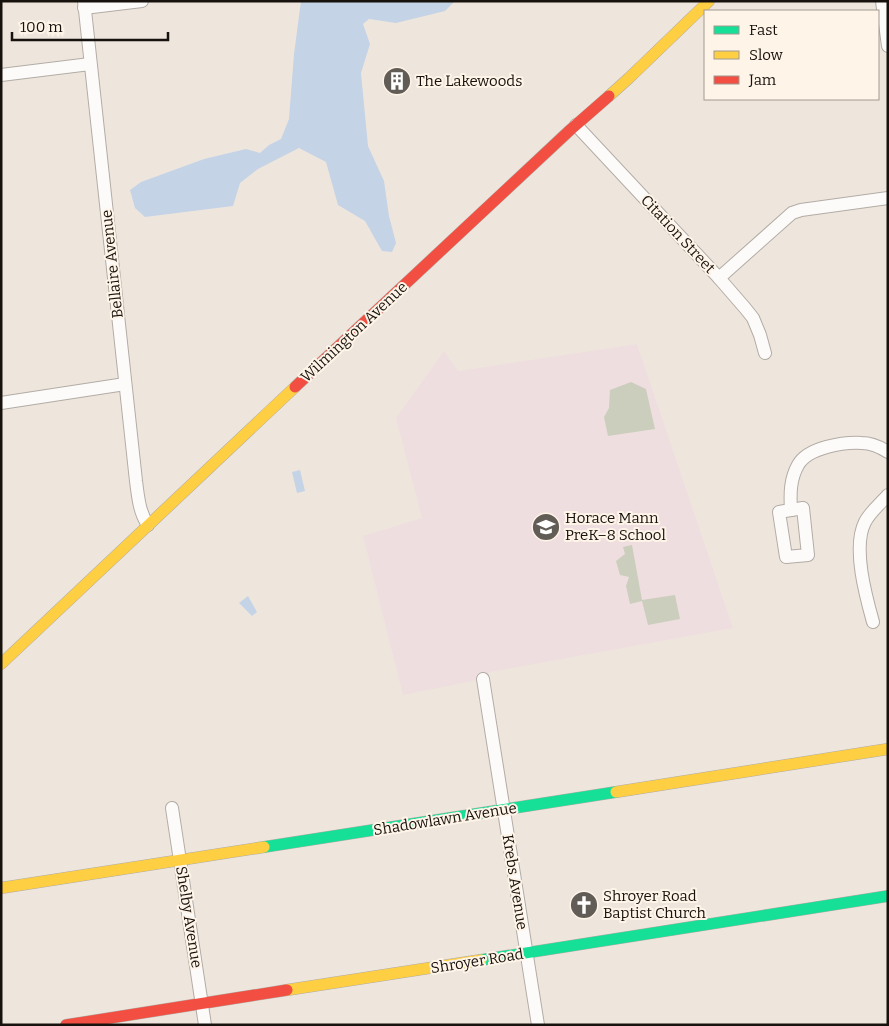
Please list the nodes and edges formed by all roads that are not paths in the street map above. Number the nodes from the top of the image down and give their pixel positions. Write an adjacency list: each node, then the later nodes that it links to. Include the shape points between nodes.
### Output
1 (142, 1): 4 (street)
2 (709, 1): 8 (main road, Wilmington Avenue)
3 (882, 1): 5 (street)
4 (84, 5): 6 (street, Bellaire Avenue)
5 (888, 46)
6 (90, 64): 7 (street); 12 (street, Bellaire Avenue)
7 (1, 76)
8 (576, 125): 10 (street, Citation Street); 17 (main road, Wilmington Avenue)
9 (888, 198): 10 (street, via 792,214)
10 (719, 278): 11 (street, Citation Street, via 753,318)
11 (765, 353)
12 (125, 384): 13 (street); 17 (street, Bellaire Avenue, via 138,498)
13 (1, 403)
14 (888, 452): 16 (street, via 862,443 845,443 815,451 799,462 793,474)
15 (888, 495): 18 (street, via 871,513 860,535 861,568)
16 (791, 510)
17 (148, 525): 19 (main road, Wilmington Avenue)
18 (873, 622)
19 (3, 658)
20 (483, 679): 23 (street, Krebs Avenue)
21 (888, 749): 23 (main road, Shadowlawn Avenue)
22 (172, 808): 24 (street, Shelby Avenue)
23 (503, 810): 24 (main road, Shadowlawn Avenue); 27 (street, Krebs Avenue)
24 (180, 860): 25 (main road, Shadowlawn Avenue); 28 (street, Shelby Avenue)
25 (1, 888)
26 (888, 896): 27 (main road, Shroyer Road)
27 (526, 953): 28 (main road, Shroyer Road); 31 (street, Krebs Avenue)
28 (202, 1004): 29 (main road, Shroyer Road); 30 (street, Shelby Avenue)
29 (66, 1025)
30 (205, 1025)
31 (538, 1025)

